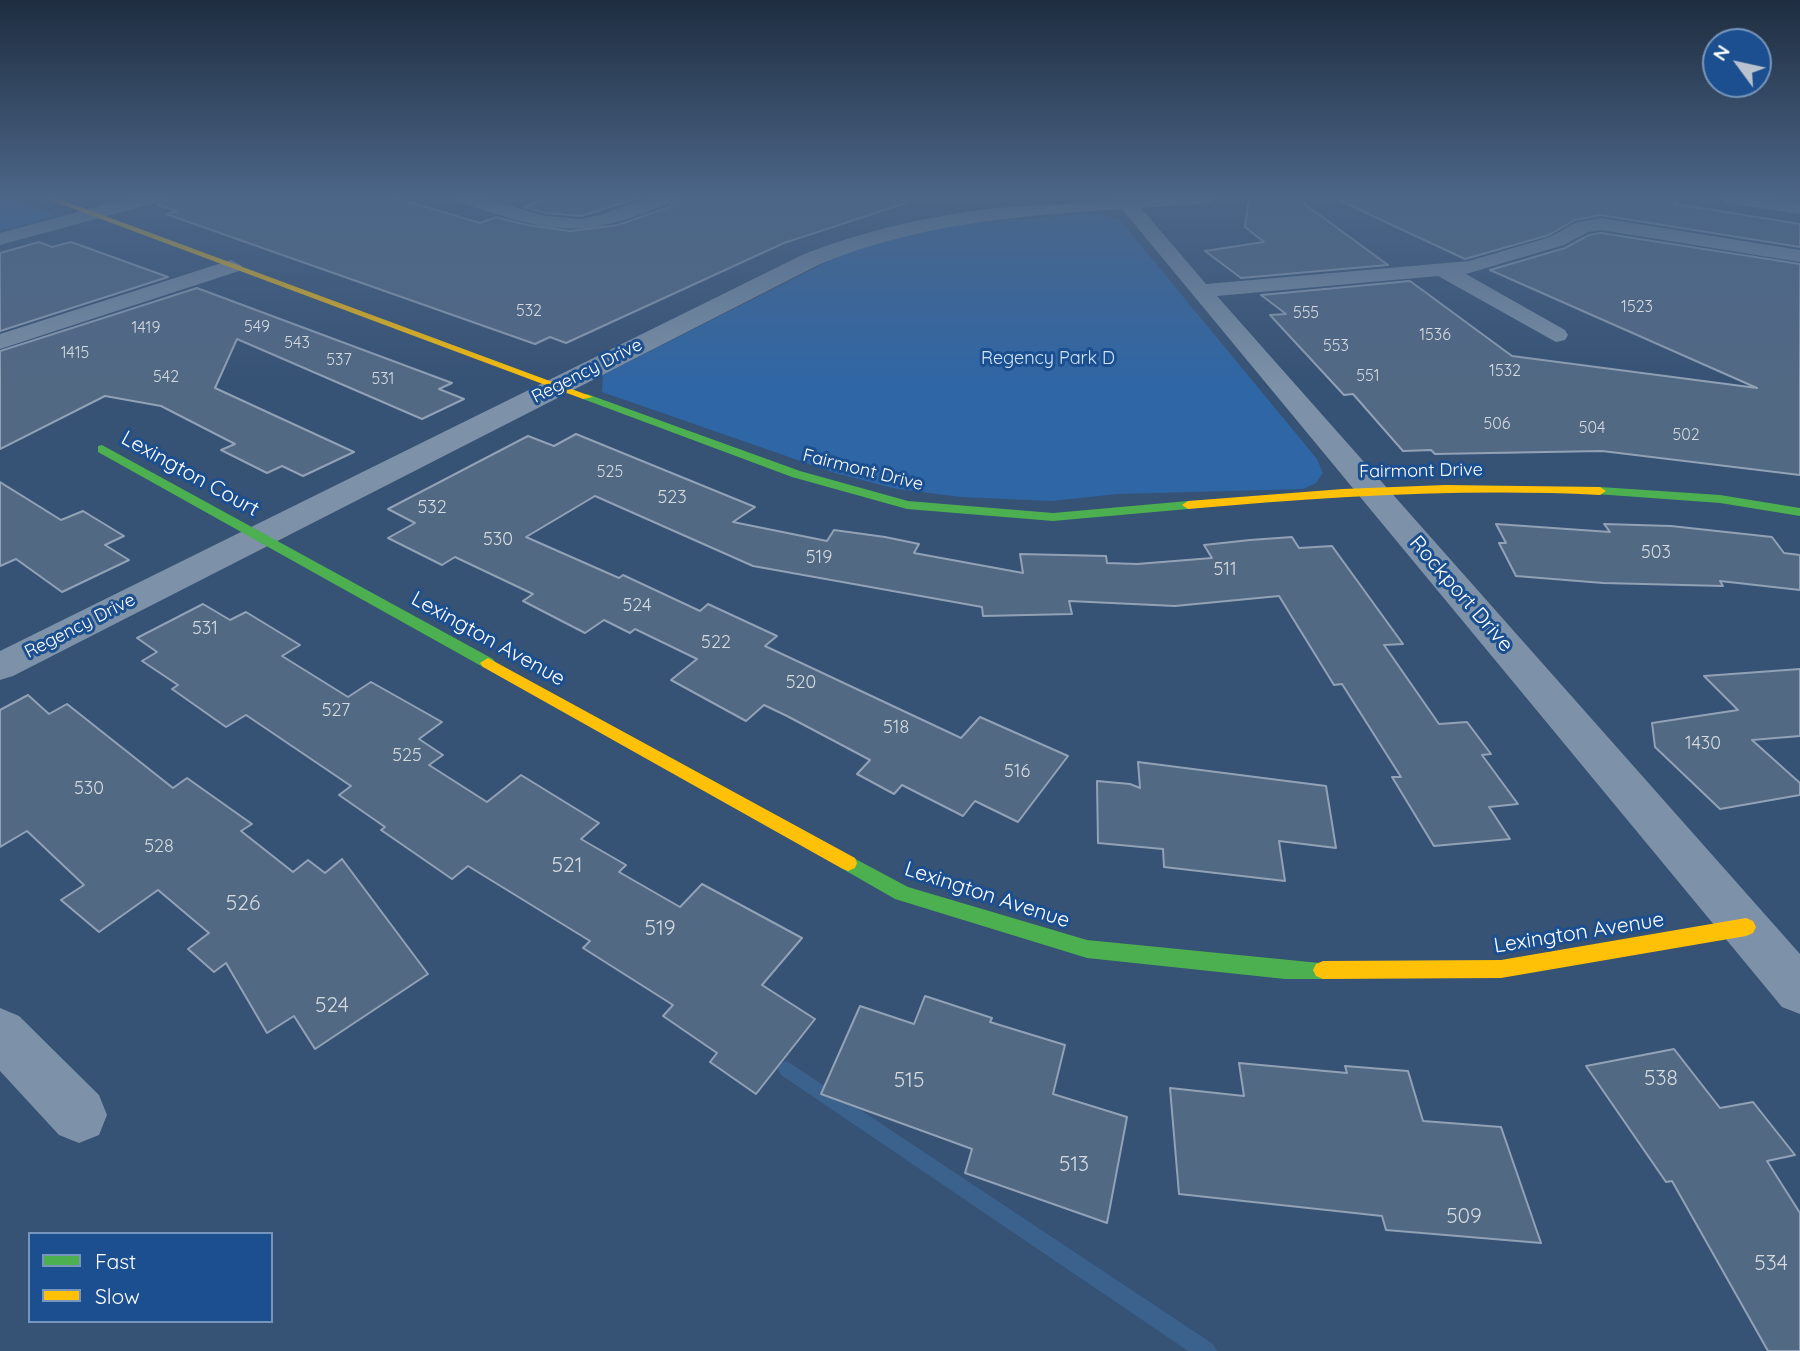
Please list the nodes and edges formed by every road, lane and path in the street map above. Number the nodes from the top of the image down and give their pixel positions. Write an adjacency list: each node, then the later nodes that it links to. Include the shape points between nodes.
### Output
1 (215, 260): 5 (street, Fairmont Drive)
2 (810, 260): 10 (street, Regency Drive)
3 (1175, 260): 7 (street, Rockport Drive)
4 (1494, 260): 6 (street)
5 (231, 266): 9 (street); 10 (street, Fairmont Drive)
6 (1443, 270): 7 (street); 8 (street)
7 (1200, 290): 12 (street, Rockport Drive)
8 (1556, 335)
9 (0, 342)
10 (555, 387): 12 (street, Fairmont Drive, via 796,474 907,505 1053,517); 14 (street, Regency Drive)
11 (102, 449): 14 (street, Lexington Court)
12 (1370, 489): 13 (street, Fairmont Drive, via 1548,488 1720,499); 16 (street, Rockport Drive)
13 (1800, 512)
14 (258, 536): 15 (street, Regency Drive); 16 (street, Lexington Avenue, via 902,893 1087,948 1285,970 1501,969)
15 (0, 667)
16 (1746, 927): 17 (street, Rockport Drive)
17 (1800, 990)
18 (0, 1032): 19 (street)
19 (79, 1115)

